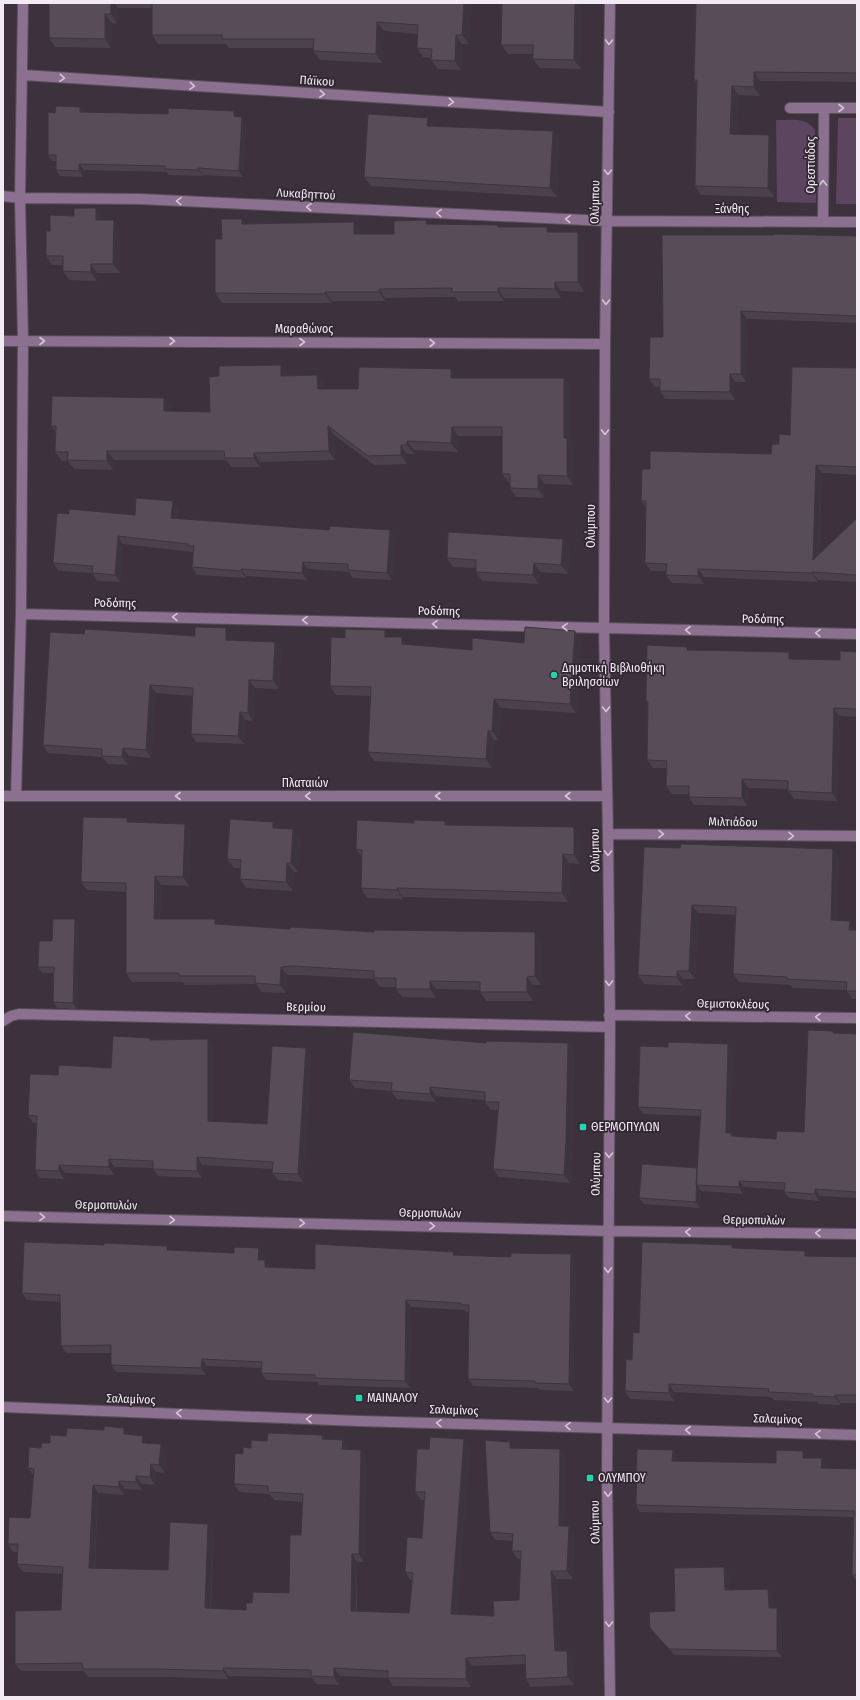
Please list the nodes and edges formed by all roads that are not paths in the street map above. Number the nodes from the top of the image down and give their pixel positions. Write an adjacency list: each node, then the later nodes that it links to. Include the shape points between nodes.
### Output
1 (23, 3): 3 (street)
2 (610, 3): 7 (street, Ολύμπου, one-way to 7)
3 (23, 75): 7 (street, Πάϊκου, one-way to 7); 9 (street)
4 (790, 108): 5 (street)
5 (824, 108): 6 (street, one-way to 6); 11 (street, Ορεστιάδος, one-way to 5)
6 (857, 108)
7 (608, 112): 10 (street, Ολύμπου, one-way to 10)
8 (3, 196): 9 (street, Λυκαβηττού)
9 (20, 198): 10 (street, Λυκαβηττού, one-way to 9, via 140,199); 13 (street)
10 (607, 221): 11 (street, Ξάνθης); 15 (street, Ολύμπου, one-way to 15)
11 (823, 222): 12 (street, Ξάνθης)
12 (857, 222)
13 (23, 340): 14 (street, Μαραθώνος); 15 (street, Μαραθώνος, one-way to 15); 16 (street)
14 (3, 341)
15 (605, 344): 17 (street, Ολύμπου, one-way to 17)
16 (21, 614): 17 (street, Ροδόπης, one-way to 16); 20 (street)
17 (604, 628): 18 (street, Ροδόπης, one-way to 17); 21 (street, Ολύμπου, one-way to 21)
18 (857, 634)
19 (3, 796): 20 (street, Πλαταιών)
20 (16, 796): 21 (street, Πλαταιών, one-way to 20)
21 (607, 796): 22 (street, Ολύμπου)
22 (608, 834): 23 (street, Μιλτιάδου, one-way to 23); 24 (street, Ολύμπου, one-way to 24)
23 (857, 836)
24 (609, 1015): 25 (street, Θεμιστοκλέους, one-way to 24); 27 (street, Ολύμπου)
25 (857, 1018)
26 (3, 1021): 27 (street, Βερμίου, via 19,1014)
27 (610, 1027): 29 (street, Ολύμπου, one-way to 29)
28 (3, 1216): 29 (street, Θερμοπυλών, one-way to 29)
29 (608, 1231): 30 (street, Θερμοπυλών, one-way to 29); 32 (street, Ολύμπου, one-way to 32)
30 (857, 1234)
31 (3, 1407): 32 (street, Σαλαμίνος, one-way to 31)
32 (607, 1427): 33 (street, Σαλαμίνος, one-way to 32); 34 (street, Ολύμπου, one-way to 34)
33 (857, 1435)
34 (610, 1697)

